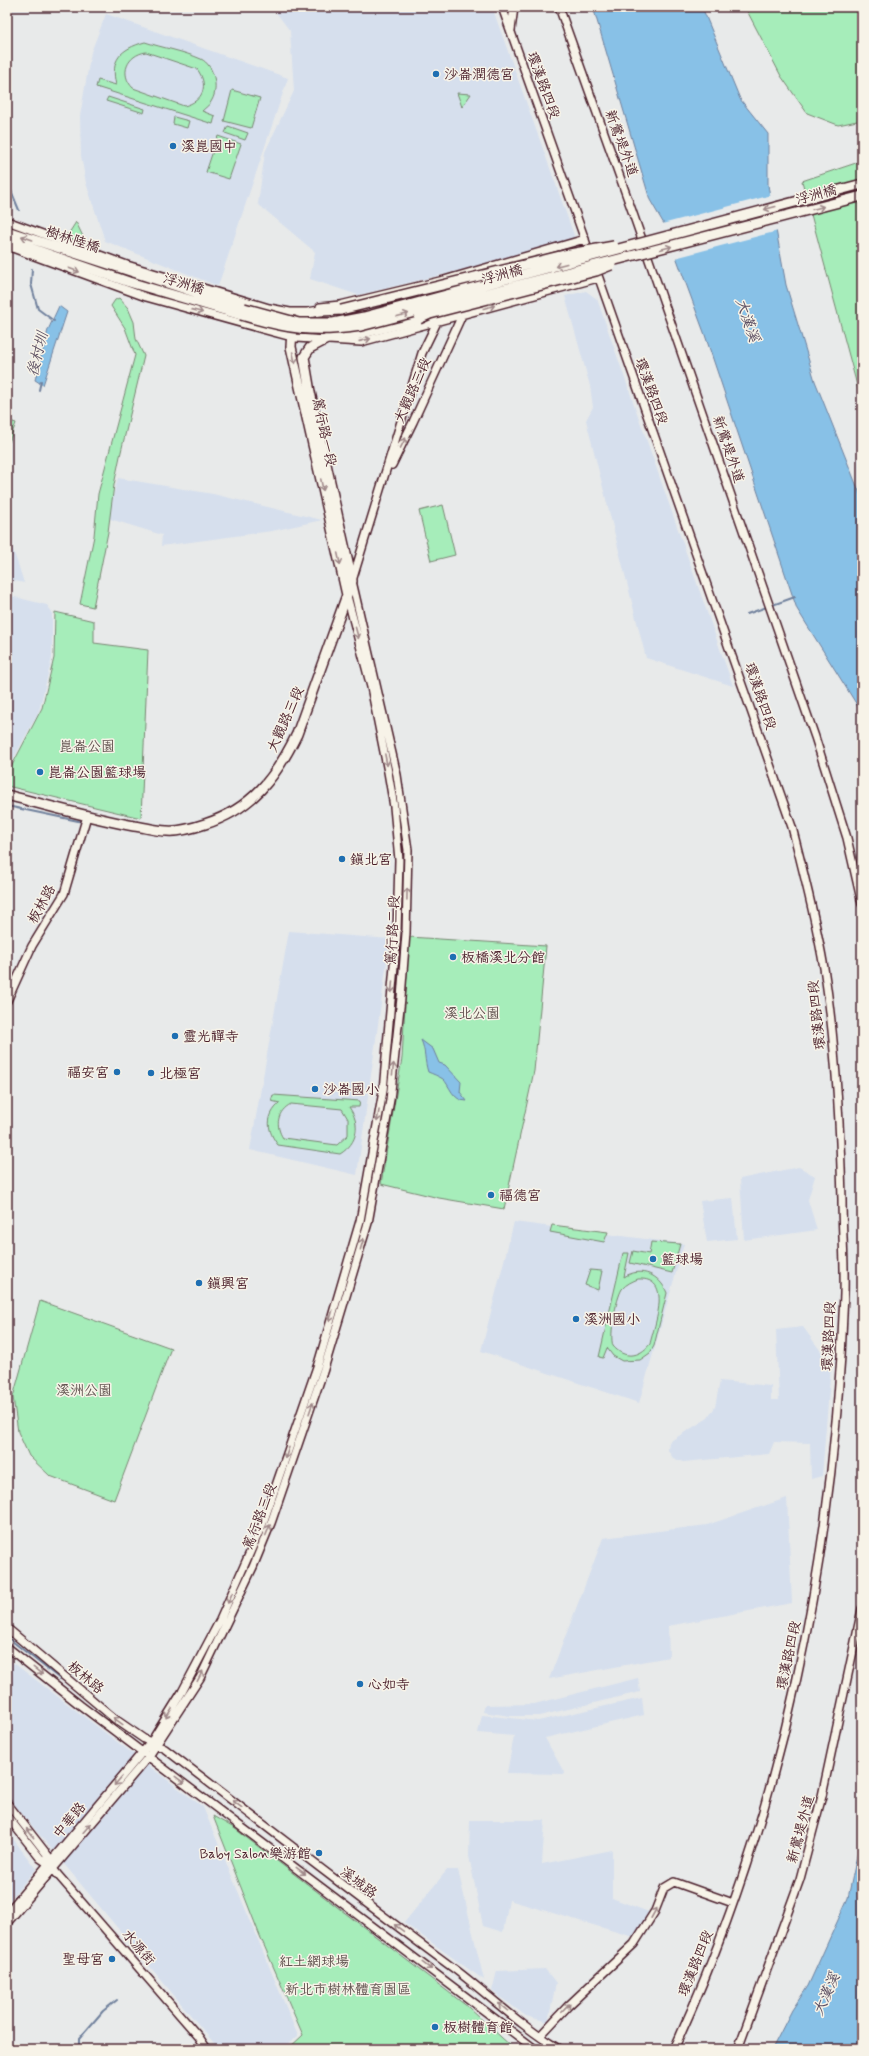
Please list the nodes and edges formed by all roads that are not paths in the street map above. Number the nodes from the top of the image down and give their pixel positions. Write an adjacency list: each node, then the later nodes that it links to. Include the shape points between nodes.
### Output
1 (502, 7): 4 (street, 環漢路四段)
2 (514, 7): 4 (street)
3 (559, 7): 37 (street, 新鶯堤外道, via 776,623 832,790)
4 (511, 32): 9 (street, 環漢路四段)
5 (862, 184): 11 (main road, 浮洲橋, one-way to 11, bridge)
6 (862, 196): 15 (main road, 浮洲橋, one-way to 6, bridge)
7 (7, 221): 22 (street, via 127,265)
8 (7, 231): 13 (main road, 樹林陸橋, one-way to 8)
9 (585, 239): 14 (street); 17 (street, 環漢路四段)
10 (7, 240): 13 (main road, 樹林陸橋)
11 (625, 245): 23 (main road, 浮洲橋, one-way to 23, bridge, via 595,256 333,323 299,323); 25 (main road, bridge, via 564,255 341,310)
12 (7, 246): 21 (street, one-way to 21)
13 (46, 249): 16 (main road, 樹林陸橋)
14 (529, 256): 18 (street); 20 (street, via 537,256 540,264 547,284)
15 (628, 258): 23 (main road, 浮洲橋, one-way to 15, bridge, via 289,328 334,330 361,326 594,264); 29 (main road, 篤行路一段, bridge, via 596,271 411,321)
16 (130, 277): 19 (main road, 樹林陸橋); 21 (street); 22 (street)
17 (598, 278): 20 (street); 50 (street, 環漢路四段, via 792,827 813,910 831,1018 841,1147 844,1291 830,1492 816,1580 785,1729 765,1805)
18 (444, 280): 24 (street, via 340,304); 27 (street, 大觀路三段)
19 (151, 283): 23 (main road, 浮洲橋)
20 (542, 293): 26 (street, one-way to 20)
21 (162, 302): 28 (street, one-way to 28)
22 (269, 308): 24 (street)
23 (243, 312)
24 (290, 312): 25 (street)
25 (308, 312): 28 (main road, 篤行路一段, via 301,316)
26 (463, 313): 27 (street); 31 (street, 大觀路三段)
27 (438, 320): 29 (street, one-way to 27, via 361,342); 30 (street, 大觀路三段, via 422,353)
28 (292, 337): 29 (street); 34 (main road, 篤行路一段, one-way to 34, via 292,352)
29 (327, 339): 33 (main road, 篤行路一段, via 310,348 304,357)
30 (407, 404): 31 (street, via 411,409); 32 (street, 大觀路三段)
31 (420, 406): 32 (street, 大觀路三段, one-way to 31)
32 (385, 478): 33 (street, 大觀路三段)
33 (352, 581): 34 (main road, 大觀路三段); 40 (street, 篤行路二段, one-way to 33, via 368,1223 390,1100 402,991 408,865 396,775)
34 (347, 596): 36 (main road, 大觀路三段, via 292,744 267,784 245,806 193,828 166,832); 39 (street, 篤行路二段, one-way to 39, via 371,687 392,789 399,850 400,893 383,1091 360,1221)
35 (7, 795): 36 (main road, 大觀路三段)
36 (87, 816): 38 (street, 板林路, via 64,894 32,946)
37 (862, 904)
38 (7, 1001)
39 (342, 1279): 44 (street, 篤行路三段, one-way to 44, via 316,1370 263,1523 220,1620)
40 (351, 1281): 44 (street, 篤行路三段, one-way to 40, via 200,1678 253,1566 271,1523)
41 (862, 1609): 58 (street, 新鶯堤外道, via 822,1796 800,1879)
42 (7, 1628): 44 (street, 板林路, one-way to 42, via 115,1719)
43 (7, 1647): 45 (street, 板林路, one-way to 45)
44 (154, 1744): 45 (street, 中華路); 46 (street, 中華路); 53 (street, 溪城路, one-way to 44, via 485,1992)
45 (143, 1752): 46 (street, 板林路); 49 (street, 中華路, one-way to 49)
46 (149, 1756): 49 (street, 中華路, one-way to 46); 55 (street, 溪城路, one-way to 55)
47 (7, 1803): 49 (street, one-way to 47, via 49,1857)
48 (7, 1816): 49 (street, via 40,1858)
49 (51, 1866): 51 (street, 中華路); 52 (street, 中華路); 54 (street, 水源街)
50 (733, 1902): 53 (street, one-way to 50, via 568,2006 634,1944 655,1911 668,1884 674,1882); 57 (street, 環漢路四段)
51 (7, 1913)
52 (7, 1923)
53 (542, 2038): 56 (street, 溪城路)
54 (207, 2049)
55 (535, 2049)
56 (559, 2049)
57 (674, 2049)
58 (738, 2049)

